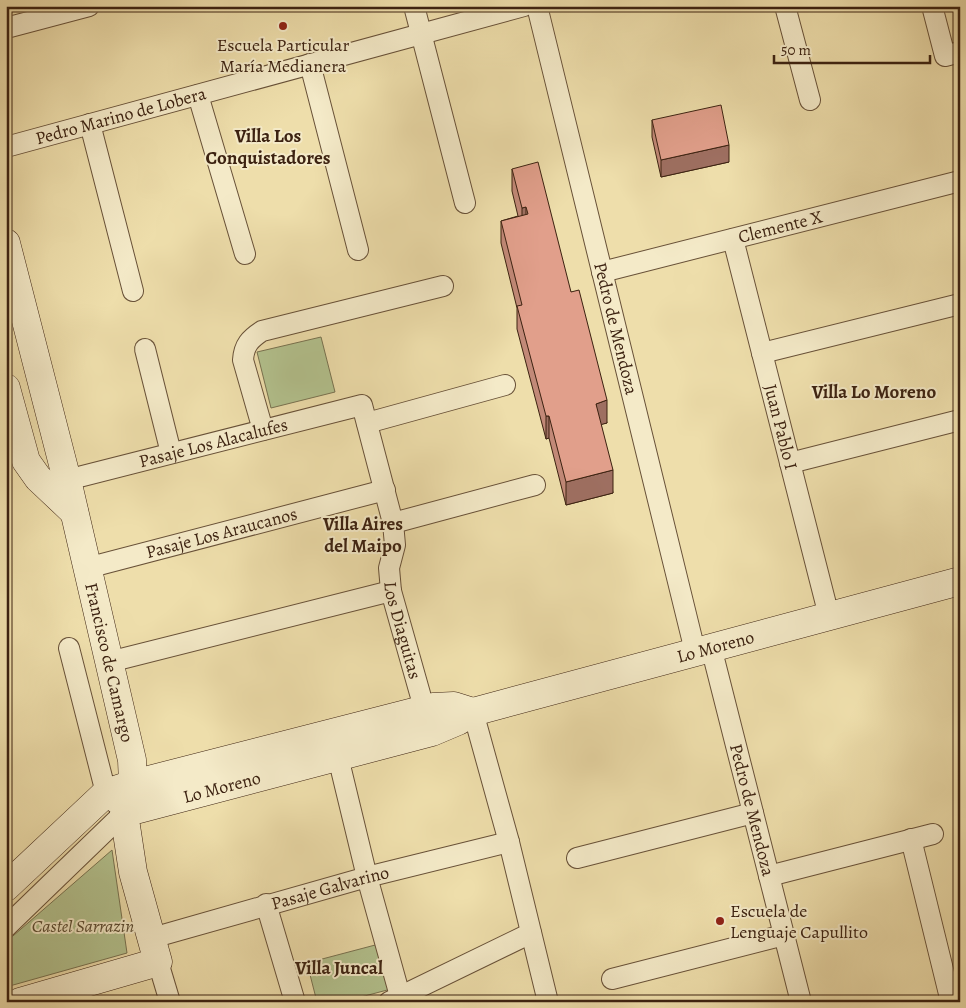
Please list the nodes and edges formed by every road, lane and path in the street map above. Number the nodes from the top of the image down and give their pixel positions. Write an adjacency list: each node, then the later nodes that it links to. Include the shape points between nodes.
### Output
1 (89, 6): 7 (street)
2 (414, 6): 8 (street)
3 (524, 6): 8 (street, Pedro Marino de Lobera)
4 (536, 6): 21 (street, Pedro de Mendoza)
5 (785, 6): 12 (street)
6 (932, 6): 9 (street)
7 (6, 28)
8 (421, 34): 10 (street, Pedro Marino de Lobera); 16 (street)
9 (952, 54)
10 (310, 64): 11 (street, Pedro Marino de Lobera); 19 (street)
11 (198, 95): 13 (street, Pedro Marino de Lobera); 20 (street)
12 (810, 100)
13 (90, 124): 14 (street, Pedro Marino de Lobera); 23 (street)
14 (6, 147)
15 (960, 182): 17 (street, Clemente X)
16 (464, 203)
17 (733, 239): 21 (street, Clemente X); 26 (street, Juan Pablo I)
18 (6, 243): 35 (street, Francisco de Camargo)
19 (358, 250)
20 (245, 254)
21 (602, 272): 45 (street, Pedro de Mendoza)
22 (443, 286): 31 (street, via 262,331 250,340 244,349 243,360)
23 (133, 292)
24 (960, 304): 26 (street)
25 (145, 349): 33 (street)
26 (762, 353): 34 (street, Juan Pablo I)
27 (505, 385): 29 (street, Pasaje Los Alacalufes)
28 (6, 388): 32 (street)
29 (364, 414): 31 (street, Pasaje Los Alacalufes); 37 (street, Los Diaguitas)
30 (960, 420): 34 (street)
31 (263, 430): 33 (street, Pasaje Los Alacalufes)
32 (14, 452): 38 (street)
33 (171, 453): 35 (street, Pasaje Los Alacalufes)
34 (790, 463): 43 (street, Juan Pablo I)
35 (66, 480): 38 (street, Francisco de Camargo)
36 (536, 485): 39 (street)
37 (385, 490): 39 (street, Los Diaguitas); 40 (street, Pasaje Los Araucanos)
38 (74, 512): 40 (street, Francisco de Camargo)
39 (392, 523): 42 (street, Los Diaguitas, via 395,545 389,568)
40 (87, 568): 46 (street, Francisco de Camargo)
41 (960, 580): 43 (street, Lo Moreno)
42 (391, 591): 46 (street); 48 (street, Los Diaguitas)
43 (829, 616): 45 (street, Lo Moreno)
44 (69, 648): 51 (street, Francisco de Camargo)
45 (703, 649): 47 (street, Lo Moreno); 53 (street, Pedro de Mendoza)
46 (109, 662): 50 (street, Francisco de Camargo, via 132,760)
47 (473, 712): 48 (street, Lo Moreno, via 454,706); 56 (street)
48 (428, 721): 49 (street, Lo Moreno); 50 (street, Lo Moreno)
49 (338, 757): 52 (street, Lo Moreno); 59 (street)
50 (133, 784): 51 (street, Lo Moreno); 52 (street, Francisco de Camargo)
51 (106, 793): 52 (street, Francisco de Camargo); 60 (street, Lo Moreno)
52 (124, 813): 62 (street, Lo Moreno); 65 (street, Francisco de Camargo, via 133,872)
53 (753, 813): 57 (street); 58 (street, Pedro de Mendoza)
54 (933, 834): 55 (street)
55 (911, 839): 58 (street); 73 (street)
56 (509, 842): 59 (street, Pasaje Galvarino); 63 (street)
57 (577, 858)
58 (769, 876): 64 (street, Pedro de Mendoza)
59 (367, 877): 61 (street, Pasaje Galvarino); 67 (street)
60 (6, 888)
61 (266, 904): 65 (street, Pasaje Galvarino); 70 (street)
62 (6, 927)
63 (531, 933): 67 (street); 71 (street)
64 (784, 935): 66 (street); 72 (street, Pedro de Mendoza)
65 (155, 950): 68 (street); 69 (street, Francisco de Camargo)
66 (612, 979)
67 (395, 999)
68 (20, 1002)
69 (170, 1002)
70 (295, 1002)
71 (548, 1002)
72 (801, 1002)
73 (951, 1002)

